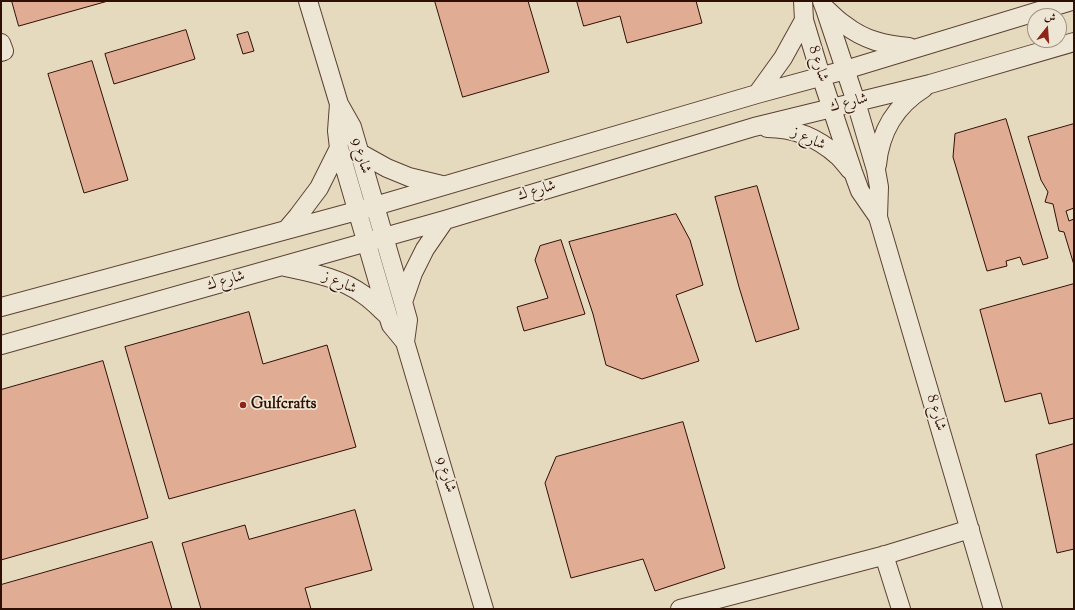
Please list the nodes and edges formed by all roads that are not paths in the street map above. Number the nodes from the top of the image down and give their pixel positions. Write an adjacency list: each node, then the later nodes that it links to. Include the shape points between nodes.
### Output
1 (308, 1): 15 (street, شارع 9)
2 (803, 1): 5 (street, شارع 8)
3 (1072, 1): 8 (street)
4 (824, 5): 8 (street, via 845,26 867,38 891,46); 10 (street, شارع 8)
5 (804, 20): 11 (street, شارع 8); 13 (street, شارع 8, via 783,58)
6 (1074, 42): 12 (street, شارع ك)
7 (1, 43): 9 (street, via 4,51)
8 (916, 48): 10 (street)
9 (1, 52)
10 (845, 70): 11 (street); 14 (street, شارع 8)
11 (821, 76): 13 (street); 16 (street, شارع 8)
12 (930, 84): 14 (street, شارع ك); 20 (street, شارع 8, via 915,93 891,120 881,141)
13 (757, 94): 22 (street)
14 (856, 102): 16 (street, شارع ك); 20 (street, شارع 8)
15 (339, 104): 18 (street, شارع 9); 19 (street, شارع 9, via 352,127)
16 (831, 109): 17 (street, شارع ك); 21 (street, شارع 8)
17 (754, 127): 21 (street, شارع ز, via 777,128 799,133 820,142); 26 (street, شارع ك)
18 (339, 148): 24 (street, شارع 9); 27 (street, شارع 9, via 318,188)
19 (360, 153): 22 (street, via 409,177); 23 (street, شارع 9)
20 (876, 170): 25 (street, شارع 8, via 879,187)
21 (853, 172): 25 (street, شارع 8, via 860,191)
22 (445, 185): 23 (street)
23 (375, 206): 24 (street); 28 (street, شارع 9)
24 (358, 211): 27 (street); 29 (street, شارع 9)
25 (878, 217): 36 (street, شارع 8)
26 (445, 220): 28 (street, شارع ك); 31 (street, via 425,249)
27 (287, 229): 32 (street)
28 (384, 237): 29 (street, شارع ك); 31 (street, شارع 9)
29 (367, 242): 30 (street, شارع ك); 33 (street, شارع 9)
30 (283, 267): 33 (street, شارع ز, via 320,274 346,284 364,295); 35 (street, شارع ك)
31 (403, 302): 34 (street, شارع 9, via 408,320)
32 (1, 307)
33 (388, 316): 34 (street, شارع 9, via 391,325)
34 (406, 342): 38 (street, شارع 9)
35 (1, 345)
36 (970, 529): 37 (street); 41 (street, شارع 8)
37 (884, 555): 39 (street); 40 (street)
38 (484, 609)
39 (680, 609)
40 (901, 609)
41 (993, 609)

